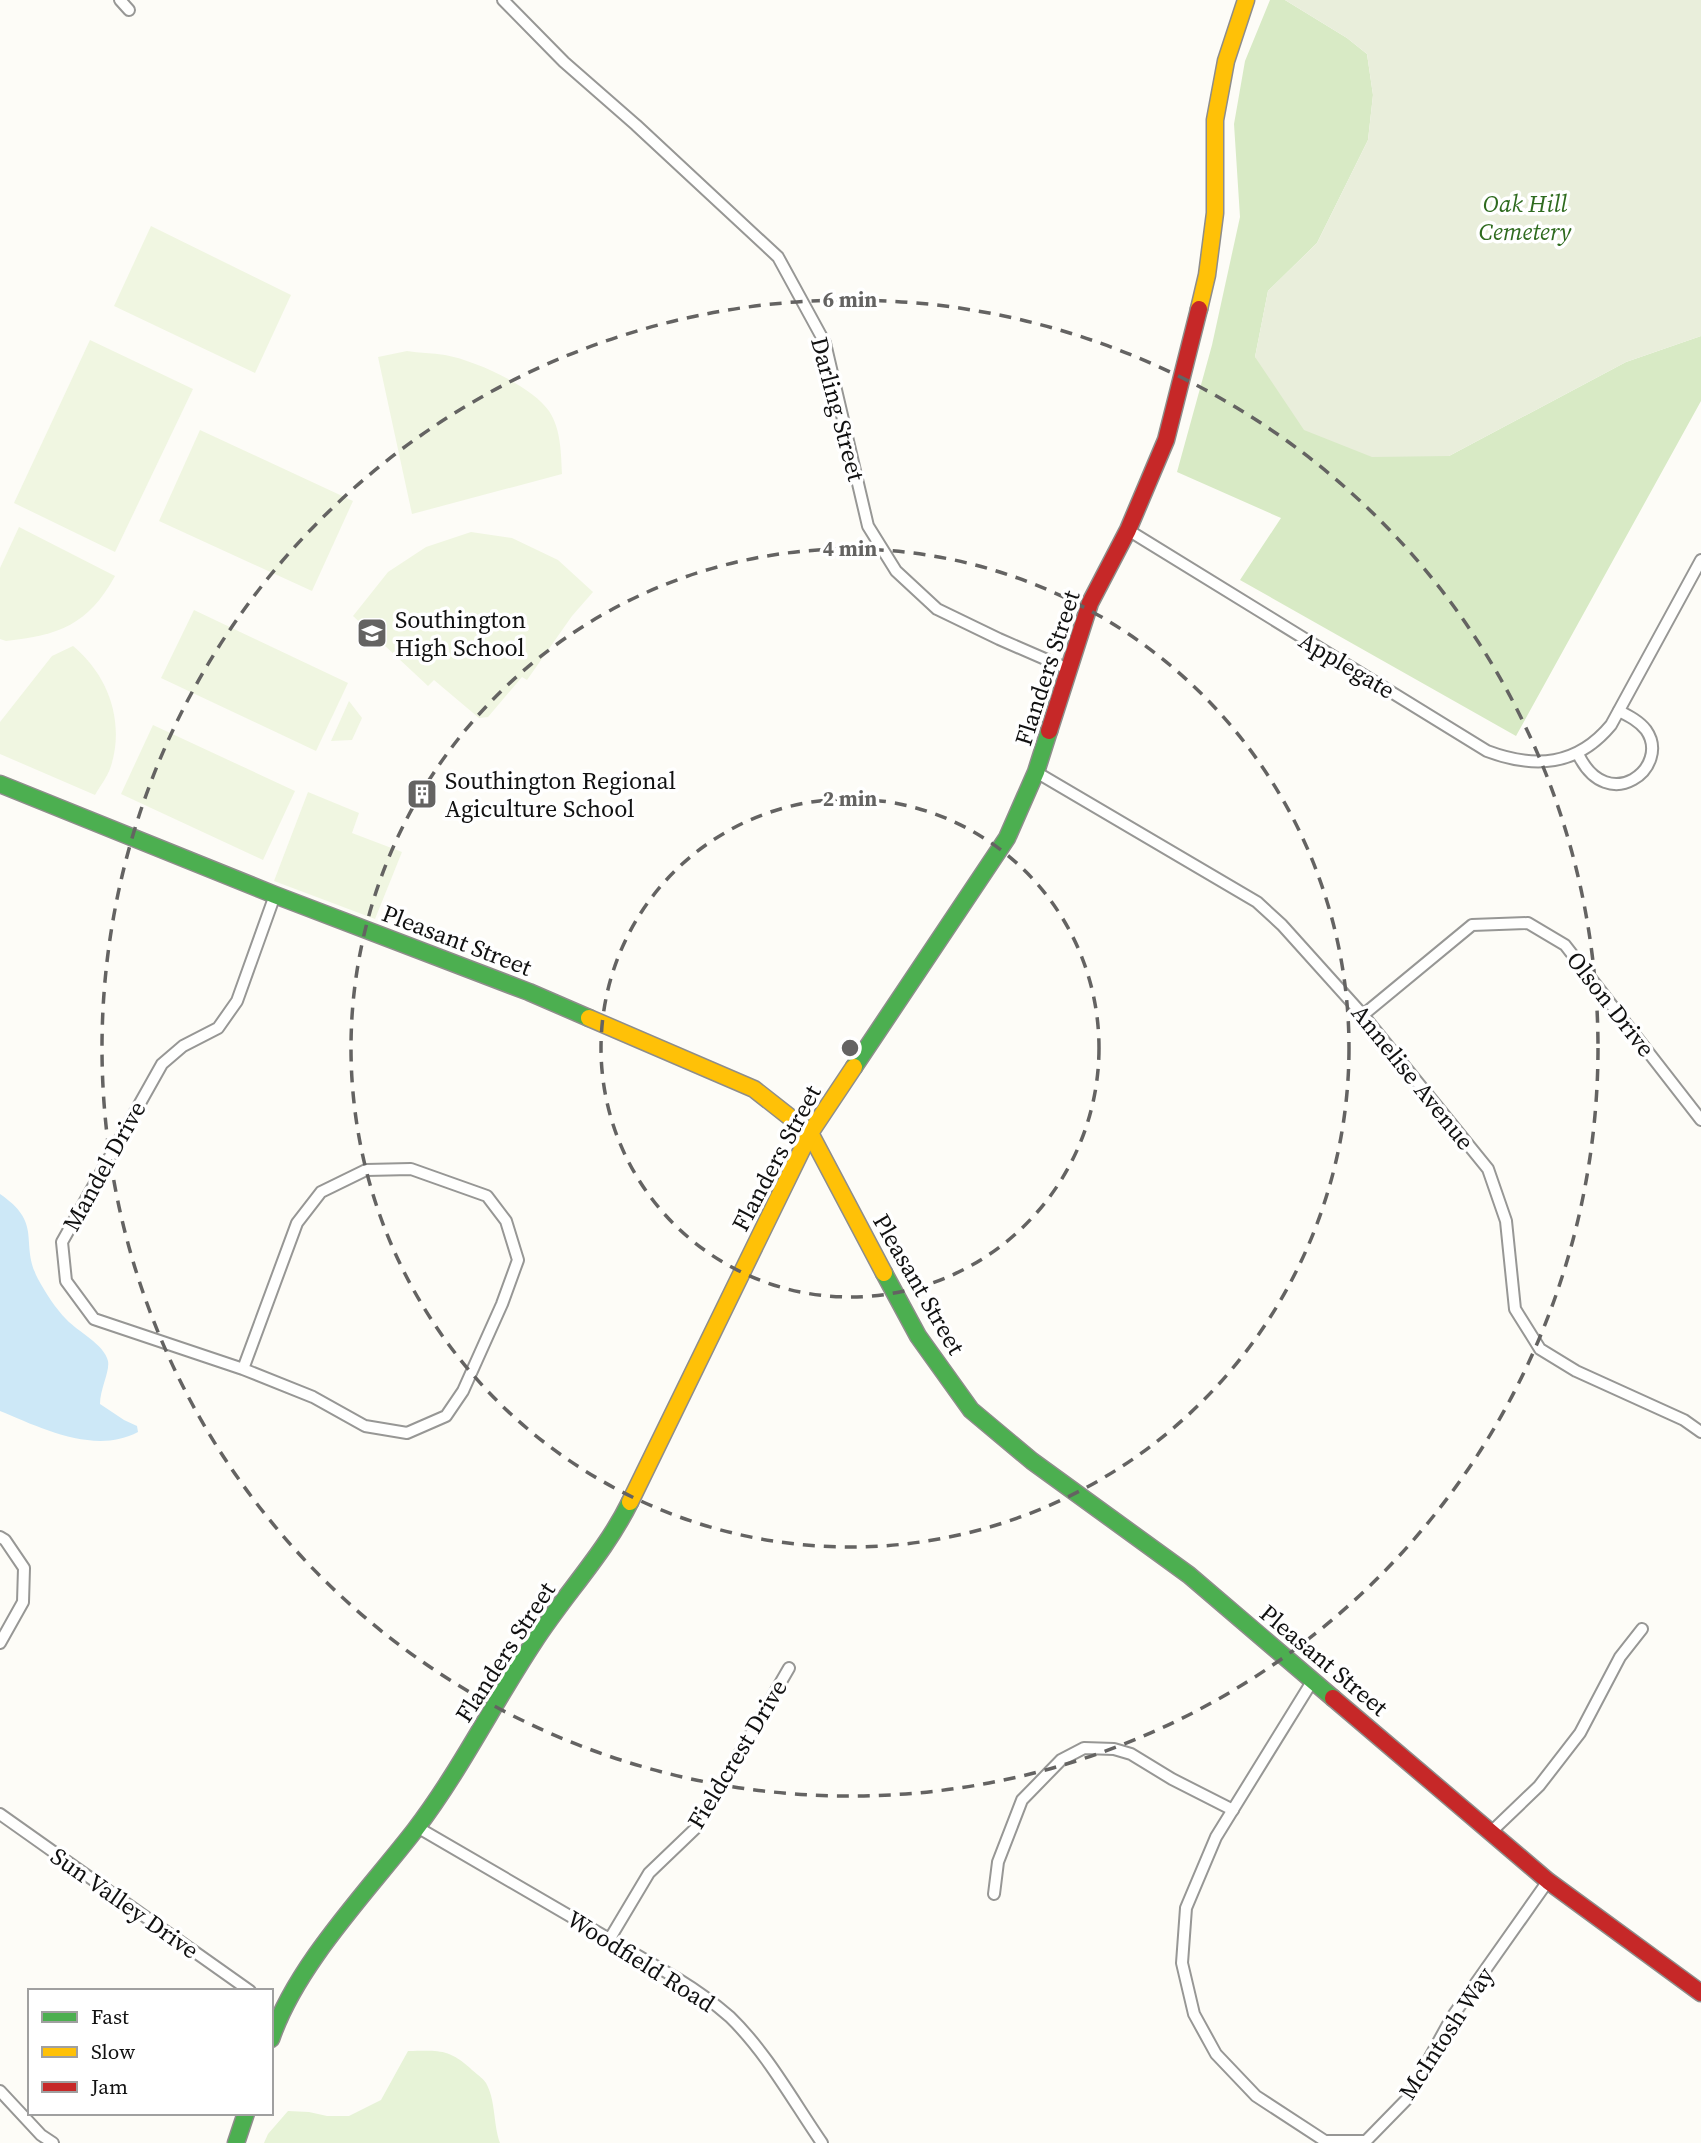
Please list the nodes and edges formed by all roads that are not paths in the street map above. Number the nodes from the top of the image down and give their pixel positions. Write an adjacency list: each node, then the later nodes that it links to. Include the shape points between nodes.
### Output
1 (120, 0): 4 (street)
2 (503, 0): 7 (street, Darling Street, via 564,62 778,257 825,343 868,526 896,571 937,608)
3 (1246, 0): 5 (street, Flanders Street, via 1226,61 1214,120 1216,213 1207,275 1166,440)
4 (129, 10)
5 (1128, 530): 7 (street, Flanders Street, via 1090,603); 9 (street, Applegate, via 1487,751 1539,762)
6 (1701, 560): 8 (street, Applegate)
7 (1068, 669): 10 (street, Flanders Street)
8 (1619, 711): 9 (street, Applegate, via 1602,736); 9 (street, via 1650,737 1651,753 1640,775 1621,784 1602,782)
9 (1578, 754)
10 (1037, 772): 13 (street, Annelise Avenue, via 1257,902); 15 (street, Flanders Street, via 1007,838)
11 (0, 785): 12 (street, Pleasant Street)
12 (275, 895): 15 (street, Pleasant Street, via 529,992 754,1089); 16 (street, Mandel Drive, via 237,1001 218,1028 183,1046 162,1064 62,1242 66,1282 94,1319)
13 (1363, 1015): 14 (street, Olson Drive, via 1472,925 1528,923 1565,945); 17 (street, Annelise Avenue, via 1488,1169 1506,1221 1516,1309 1540,1349)
14 (1701, 1120)
15 (810, 1133): 22 (street, Pleasant Street, via 918,1336 971,1410 1032,1461 1189,1575); 25 (street, Flanders Street, via 618,1526 534,1642)
16 (243, 1369): 16 (street, Mandel Drive, via 313,1397 365,1426 407,1433 446,1416 463,1391 518,1260 506,1221 487,1196 411,1168 366,1170 321,1192 297,1223)
17 (1701, 1432)
18 (0, 1537): 20 (street, via 24,1568 23,1602)
19 (1642, 1629): 26 (street, via 1620,1657 1580,1733 1539,1786)
20 (0, 1643)
21 (789, 1668): 29 (street, Fieldcrest Drive, via 696,1827 649,1873)
22 (1313, 1680): 23 (street, McIntosh Way); 26 (street, Pleasant Street)
23 (1233, 1810): 27 (street, McIntosh Way, via 1186,1908 1182,1963 1194,2014 1216,2054 1256,2096 1325,2141 1366,2141 1406,2099 1452,2017); 28 (street, via 1131,1754 1114,1748 1084,1748 1061,1760 1022,1800 998,1862)
24 (0, 1814): 30 (street, Sun Valley Drive)
25 (417, 1826): 29 (street, Woodfield Road); 32 (street, Flanders Street)
26 (1491, 1832): 27 (street, Pleasant Street)
27 (1548, 1881): 31 (street, Pleasant Street)
28 (994, 1894)
29 (609, 1940): 38 (street, Woodfield Road, via 695,1990 731,2018)
30 (247, 1989)
31 (1701, 1993)
32 (276, 2009): 33 (street, Flanders Street)
33 (273, 2027)
34 (0, 2091): 36 (street)
35 (245, 2115): 37 (street)
36 (53, 2143)
37 (236, 2143)
38 (822, 2143)

